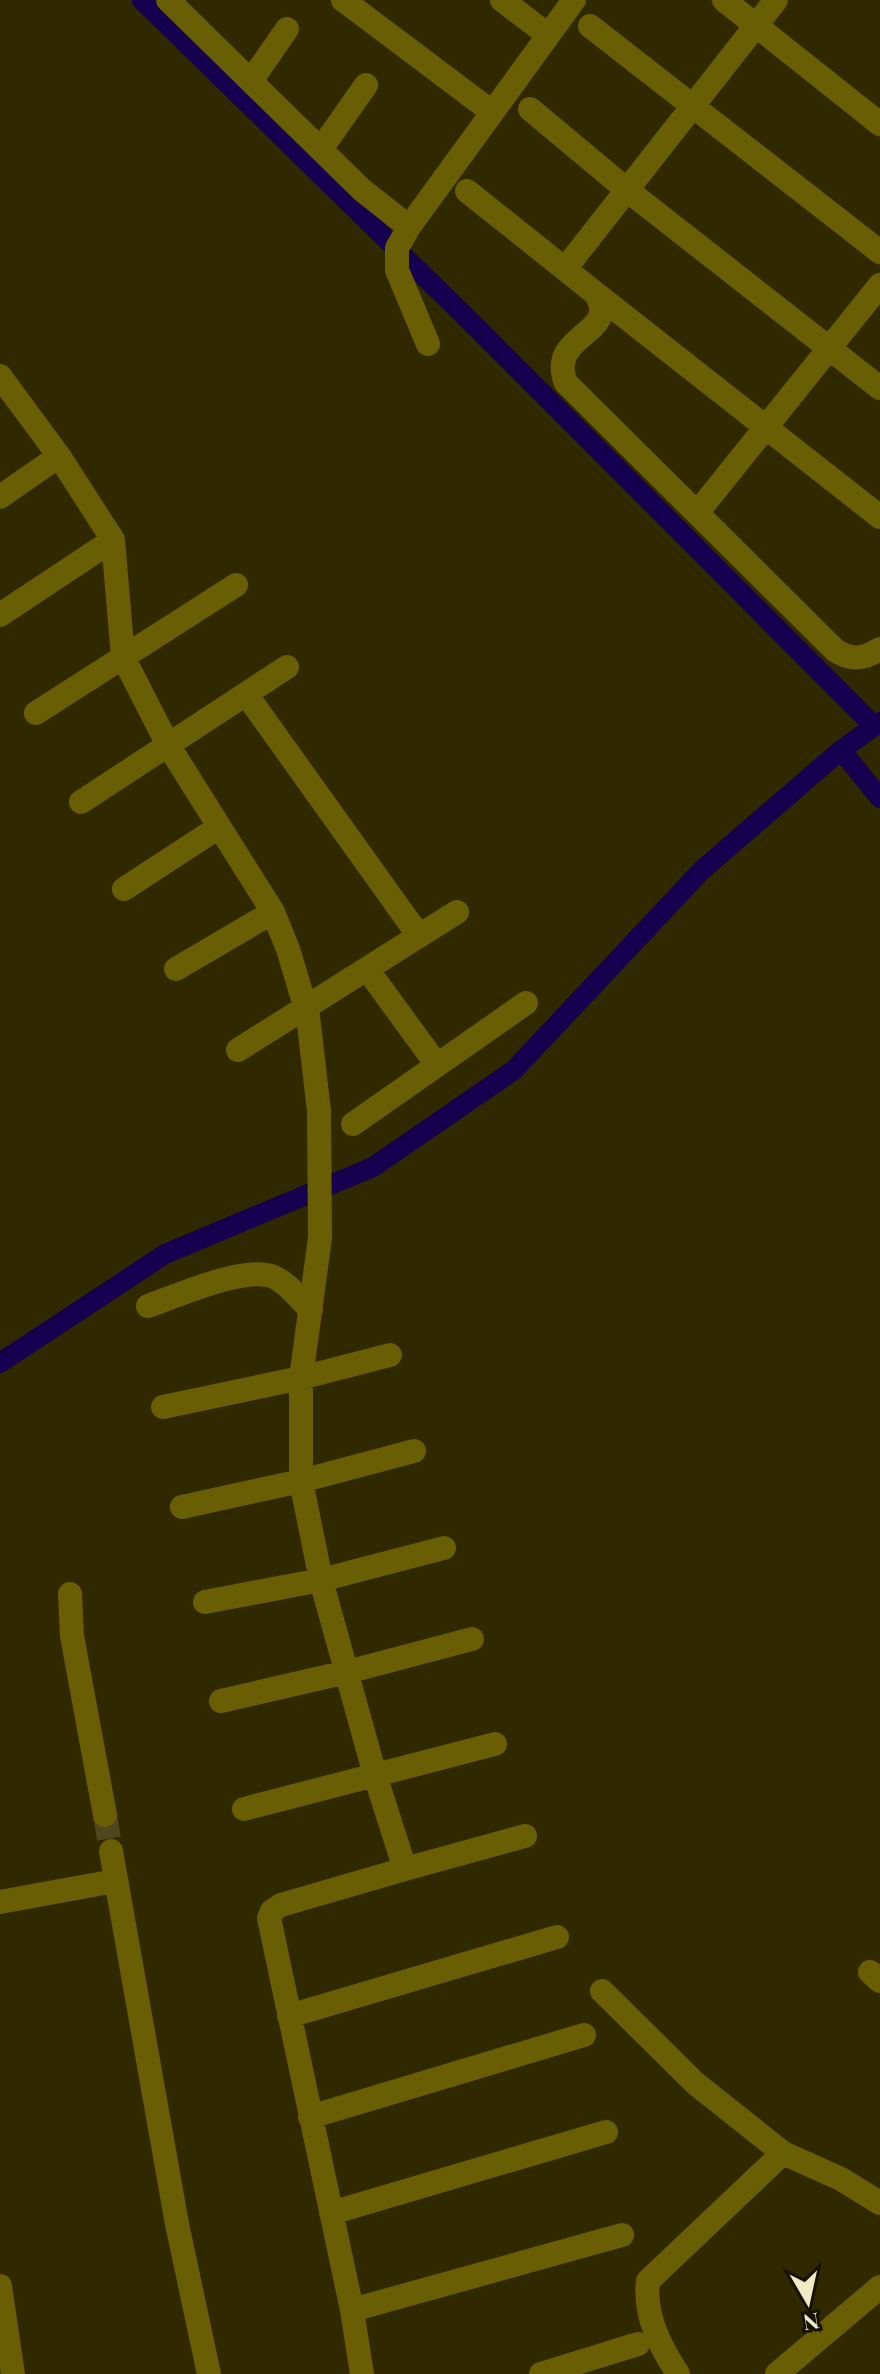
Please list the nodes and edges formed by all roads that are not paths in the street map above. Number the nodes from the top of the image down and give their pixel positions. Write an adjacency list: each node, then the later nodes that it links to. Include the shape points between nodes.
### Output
1 (343, 0): 15 (street)
2 (502, 0): 10 (street)
3 (574, 0): 10 (street)
4 (724, 0): 8 (street)
5 (776, 0): 8 (street)
6 (181, 5): 11 (street)
7 (590, 26): 13 (street)
8 (756, 26): 13 (street); 16 (street)
9 (287, 29): 11 (street)
10 (548, 35): 15 (street)
11 (251, 81): 17 (street)
12 (366, 85): 17 (street)
13 (694, 105): 18 (street); 21 (street)
14 (530, 109): 18 (street)
15 (492, 112): 20 (street)
16 (880, 124)
17 (321, 149): 20 (street)
18 (627, 190): 22 (street); 26 (street)
19 (467, 191): 22 (street)
20 (409, 227): 25 (street, via 397,248 397,270)
21 (880, 252)
22 (565, 269): 24 (street)
23 (880, 285): 26 (street)
24 (595, 293): 29 (street); 32 (street, via 603,312 568,349 560,369 566,383)
25 (428, 344)
26 (830, 349): 28 (street); 29 (street)
27 (0, 376): 30 (street)
28 (880, 388)
29 (765, 427): 32 (street); 33 (street)
30 (59, 456): 31 (street); 34 (street)
31 (0, 497)
32 (697, 513): 37 (street, via 835,650 858,659)
33 (880, 517)
34 (113, 540): 36 (street); 38 (street)
35 (236, 585): 38 (street)
36 (0, 615)
37 (880, 649)
38 (123, 657): 41 (street); 42 (street)
39 (287, 667): 40 (street)
40 (246, 694): 42 (street); 48 (street)
41 (36, 713)
42 (168, 745): 43 (street); 44 (street)
43 (81, 802)
44 (219, 827): 45 (street); 46 (street)
45 (124, 889)
46 (273, 912): 49 (street); 52 (street)
47 (457, 912): 48 (street)
48 (419, 936): 50 (street)
49 (176, 969)
50 (367, 969): 52 (street); 54 (street)
51 (526, 1003): 54 (street)
52 (305, 1008): 53 (street); 57 (street, via 319,1111 320,1238)
53 (238, 1050)
54 (437, 1065): 55 (street)
55 (353, 1124)
56 (148, 1306): 57 (street, via 249,1275 285,1283)
57 (311, 1310): 59 (street)
58 (390, 1355): 59 (street)
59 (301, 1378): 60 (street); 62 (street)
60 (163, 1407)
61 (414, 1451): 62 (street)
62 (301, 1481): 63 (street); 65 (street)
63 (182, 1507)
64 (444, 1548): 65 (street)
65 (321, 1580): 67 (street); 69 (street)
66 (70, 1594): 74 (street, via 72,1636)
67 (205, 1602)
68 (472, 1639): 69 (street)
69 (347, 1672): 70 (street); 72 (street)
70 (221, 1701)
71 (495, 1744): 72 (street)
72 (375, 1775): 73 (street); 77 (street)
73 (244, 1809)
74 (105, 1815)
75 (525, 1836): 77 (street)
76 (111, 1851): 78 (street)
77 (405, 1869): 82 (street, via 272,1911 269,1928)
78 (115, 1881): 79 (street); 95 (street)
79 (0, 1902)
80 (557, 1937): 82 (street)
81 (602, 1991): 86 (street, via 695,2083)
82 (289, 2016): 84 (street)
83 (584, 2035): 84 (street)
84 (310, 2117): 88 (street)
85 (606, 2132): 88 (street)
86 (783, 2153): 87 (street); 98 (street, via 648,2281 654,2331)
87 (880, 2203)
88 (331, 2213): 92 (street)
89 (622, 2235): 92 (street)
90 (880, 2287): 99 (street)
91 (1, 2298): 94 (street)
92 (352, 2310): 96 (street)
93 (638, 2344): 97 (street)
94 (13, 2374)
95 (209, 2374)
96 (362, 2374)
97 (541, 2374)
98 (678, 2374)
99 (777, 2374)

